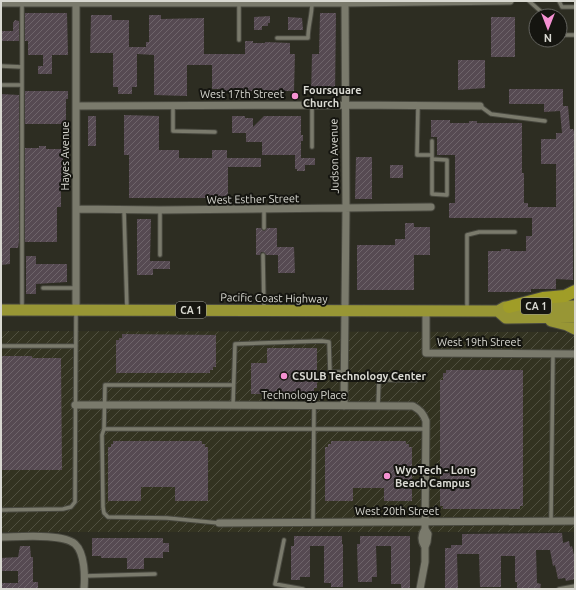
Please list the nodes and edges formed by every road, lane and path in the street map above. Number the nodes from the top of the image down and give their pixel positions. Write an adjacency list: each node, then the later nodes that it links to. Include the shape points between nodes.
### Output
1 (510, 1): 6 (street)
2 (529, 1): 11 (lane)
3 (559, 1): 10 (lane, via 562,7)
4 (27, 2): 5 (street); 7 (street); 15 (lane)
5 (76, 2): 8 (street); 22 (street, Hayes Avenue)
6 (345, 2): 9 (street); 18 (street, Judson Avenue)
7 (1, 3)
8 (239, 3): 9 (street); 13 (lane)
9 (312, 3): 12 (lane, via 308,38)
10 (575, 7)
11 (537, 8)
12 (277, 38)
13 (239, 40)
14 (1, 66): 15 (lane)
15 (22, 67): 17 (lane)
16 (1, 85): 17 (lane)
17 (22, 85): 45 (lane)
18 (345, 104): 20 (street, West 17th Street); 21 (street, West 17th Street); 31 (street, Judson Avenue)
19 (173, 105): 20 (street, West 17th Street); 22 (street, West 17th Street); 25 (lane, via 173,131)
20 (312, 105): 27 (lane)
21 (418, 105): 23 (street, West 17th Street); 28 (lane, via 417,155)
22 (76, 106): 30 (street, Hayes Avenue)
23 (480, 106): 24 (lane, via 491,114)
24 (545, 121)
25 (215, 132)
26 (432, 141): 28 (lane)
27 (312, 147)
28 (432, 157): 28 (lane, via 432,194 446,195 447,160)
29 (431, 207): 31 (street, West Esther Street)
30 (76, 209): 32 (street, West Esther Street); 40 (street, Hayes Avenue)
31 (346, 209): 34 (street, West Esther Street); 49 (street, Judson Avenue)
32 (124, 210): 33 (street, West Esther Street); 48 (lane)
33 (160, 210): 34 (street, West Esther Street); 37 (lane)
34 (264, 210): 35 (lane)
35 (264, 228)
36 (515, 232): 51 (lane, via 479,232 467,235)
37 (160, 255)
38 (263, 255): 46 (lane)
39 (43, 288): 40 (lane)
40 (76, 288): 47 (street, Hayes Avenue)
41 (575, 291): 43 (highway, via 565,296 543,298)
42 (575, 306): 43 (highway, Pacific Coast Highway / CA 1)
43 (504, 309): 51 (highway, Pacific Coast Highway / CA 1); 52 (highway, Pacific Coast Highway / CA 1, via 506,318)
44 (1, 310): 45 (highway, Pacific Coast Highway / CA 1)
45 (22, 310): 47 (highway, Pacific Coast Highway / CA 1)
46 (264, 310): 48 (highway, Pacific Coast Highway / CA 1); 49 (highway, Pacific Coast Highway / CA 1)
47 (76, 311): 48 (highway, Pacific Coast Highway / CA 1); 56 (lane)
48 (127, 311)
49 (345, 311): 50 (highway, Pacific Coast Highway / CA 1); 59 (street, Judson Avenue)
50 (426, 311): 51 (highway, Pacific Coast Highway / CA 1); 57 (street, West 19th Street, via 426,353)
51 (467, 311)
52 (535, 317): 53 (highway, Pacific Coast Highway / CA 1); 54 (highway)
53 (575, 317)
54 (575, 329)
55 (1, 346): 56 (lane)
56 (76, 346): 63 (lane)
57 (553, 354): 58 (street, West 19th Street); 72 (lane)
58 (575, 354)
59 (344, 372): 61 (lane, via 330,372 329,342 235,344); 66 (street, Judson Avenue)
60 (416, 380): 67 (lane, via 379,380)
61 (233, 385): 62 (lane, via 105,385); 64 (lane)
62 (104, 405): 63 (street, Technology Place); 64 (street, Technology Place); 68 (lane)
63 (76, 406): 71 (lane, via 75,502 71,507 63,509)
64 (232, 406): 65 (street, Technology Place)
65 (314, 406): 66 (street, Technology Place); 69 (lane)
66 (344, 406): 67 (street, Technology Place)
67 (378, 406): 70 (street, Technology Place, via 412,406 423,414)
68 (104, 429): 69 (lane); 75 (lane, via 103,507 108,517 167,518)
69 (314, 429): 70 (lane); 74 (lane)
70 (426, 429): 76 (street, Technology Place)
71 (1, 510)
72 (552, 521): 73 (street, West 20th Street); 76 (street, West 20th Street)
73 (575, 521)
74 (314, 522): 75 (street, West 20th Street); 76 (street, West 20th Street)
75 (219, 523)
76 (425, 525): 84 (street, Technology Place, via 428,534)
77 (1, 537): 80 (street, via 59,537 75,544 83,558)
78 (284, 540): 83 (lane, via 275,584)
79 (155, 574): 80 (lane)
80 (84, 576): 82 (street)
81 (575, 586): 85 (lane)
82 (84, 589)
83 (304, 589)
84 (420, 589)
85 (559, 589)

